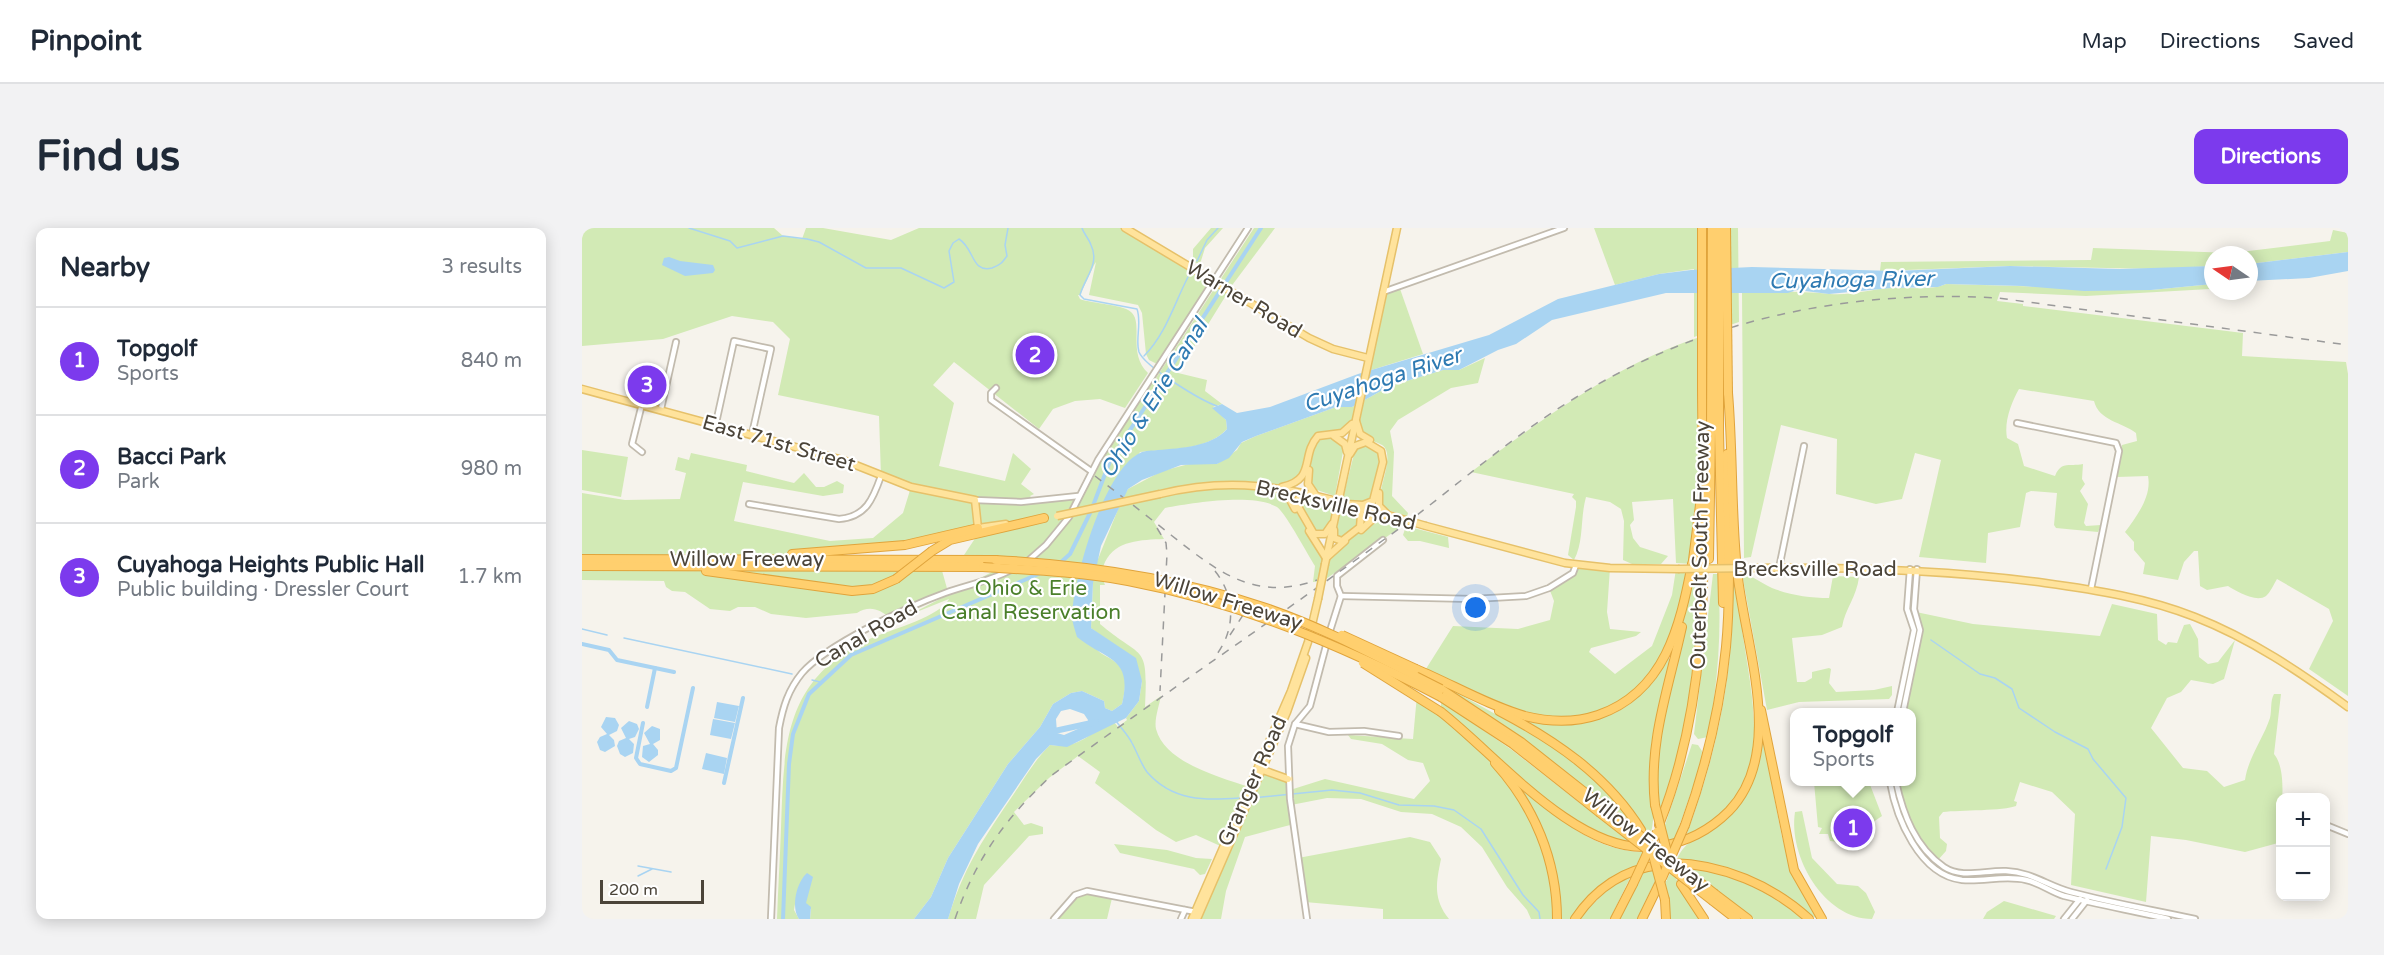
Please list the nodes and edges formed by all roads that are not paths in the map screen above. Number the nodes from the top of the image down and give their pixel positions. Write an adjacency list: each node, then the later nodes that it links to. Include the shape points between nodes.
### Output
1 (1125, 228): 9 (main road, Warner Road)
2 (1397, 228): 10 (main road, Granger Road)
3 (1564, 228): 10 (street)
4 (1702, 228): 20 (highway, Outerbelt South Freeway, bridge)
5 (1712, 228): 20 (highway, bridge)
6 (1719, 228): 20 (highway, bridge)
7 (1726, 228): 20 (highway, Outerbelt South Freeway, bridge, via 1728,393)
8 (1246, 229): 9 (street, Canal Road)
9 (1215, 282): 12 (main road, Warner Road, via 1309,338); 25 (street, Canal Road)
10 (1383, 292): 12 (main road, Granger Road)
11 (676, 342): 16 (street)
12 (1368, 358): 17 (main road, Granger Road)
13 (996, 388): 25 (street, via 991,400)
14 (582, 389): 15 (main road, East 71st Street)
15 (642, 404): 16 (main road, East 71st Street); 23 (street, via 632,444)
16 (662, 409): 18 (main road, East 71st Street)
17 (1356, 418): 24 (main road, Granger Road); 27 (main road, via 1342,433 1318,436 1303,476 1292,485); 34 (main road, via 1362,436 1379,444 1385,453 1378,500)
18 (716, 423): 21 (main road, East 71st Street); 21 (street, via 734,341 771,349)
19 (2017, 423): 48 (street, via 2116,443 2119,451)
20 (1718, 431): 28 (highway, Outerbelt South Freeway); 51 (highway); 52 (highway); 80 (highway, Outerbelt South Freeway, bridge, via 1724,621 1720,695 1711,743 1685,825)
21 (752, 434): 26 (main road, East 71st Street, via 843,459)
22 (1804, 446): 46 (street)
23 (642, 452)
24 (1347, 456): 30 (main road, via 1346,444 1338,437 1323,436 1317,441 1307,480); 33 (main road, via 1366,442 1383,455 1372,501); 36 (main road, Granger Road)
25 (1091, 471): 29 (street, Canal Road)
26 (881, 476): 31 (main road, East 71st Street, via 911,487); 32 (street, via 870,504 849,518)
27 (1279, 488): 30 (main road, Brecksville Road); 35 (main road, Brecksville Road, bridge, via 1208,484); 41 (main road, via 1287,494)
28 (1703, 491): 42 (highway, via 1698,504); 51 (highway, Outerbelt South Freeway)
29 (1078, 496): 31 (street, East 71st Street, via 1022,502); 72 (street, Canal Road, via 1060,530 1031,559 899,613 815,660 796,680 778,728)
30 (1316, 496): 33 (main road, Brecksville Road, bridge); 36 (main road, via 1302,495 1296,503 1310,530 1325,534)
31 (975, 500): 37 (main road)
32 (749, 504)
33 (1346, 504): 34 (main road, Brecksville Road); 36 (main road, via 1361,514 1360,527 1339,541 1334,536)
34 (1388, 515): 41 (main road, via 1375,517); 43 (main road, Brecksville Road, bridge)
35 (1044, 518): 37 (main road, Brecksville Road); 45 (highway, bridge, via 950,540 896,579 873,589 852,591 741,574)
36 (1335, 518): 41 (main road, Granger Road)
37 (978, 528): 39 (highway, via 904,545)
38 (1383, 540): 49 (street, via 1337,576)
39 (725, 558): 40 (highway, Willow Freeway); 53 (highway, Willow Freeway, bridge, via 996,560 1142,575 1267,608 1357,640)
40 (582, 559)
41 (1325, 561): 61 (main road, Granger Road, bridge, via 1294,688)
42 (1692, 564): 54 (highway, via 1668,651 1652,678 1624,703 1592,717 1550,720 1517,713); 82 (highway, bridge, via 1683,620 1656,730 1653,769 1655,805 1665,849 1681,884)
43 (1576, 565): 46 (main road, Brecksville Road, bridge); 49 (street, via 1573,573 1526,596)
44 (582, 566): 45 (highway, Willow Freeway)
45 (660, 567): 50 (highway, Willow Freeway, bridge, via 982,567 1053,571 1127,581 1231,605)
46 (1779, 568): 47 (main road, Brecksville Road)
47 (1914, 569): 48 (main road, Brecksville Road); 56 (street, via 1907,609 1914,630); 57 (street, via 1914,609 1920,630)
48 (2091, 590): 55 (main road, Brecksville Road, via 2151,602 2211,623 2282,661)
49 (1341, 596): 58 (street, via 1310,706)
50 (1283, 624): 53 (highway, Willow Freeway, bridge); 59 (highway, bridge, via 1377,670)
51 (1703, 627): 79 (highway, Outerbelt South Freeway, bridge, via 1686,744 1657,832)
52 (1752, 669): 59 (highway, via 1759,740 1747,786 1733,807 1713,825 1670,845 1634,848 1587,833); 86 (highway, via 1794,870)
53 (1441, 688): 54 (highway); 68 (highway, Willow Freeway, bridge)
54 (1460, 690): 81 (highway, bridge, via 1537,733 1585,766 1615,794 1641,830 1655,862)
55 (2348, 707)
56 (1898, 708)
57 (1904, 708)
58 (1295, 724): 60 (street, via 1329,732 1364,731); 62 (street, via 1288,746)
59 (1469, 735): 77 (highway, via 1508,779 1535,821 1552,870)
60 (1398, 736)
61 (1260, 769): 62 (main road); 71 (main road, Granger Road)
62 (1288, 779): 76 (street)
63 (1891, 786): 67 (street, via 1902,825)
64 (1897, 786): 67 (street, via 1908,823)
65 (2330, 827): 66 (street)
66 (2348, 834)
67 (1926, 854): 69 (street, via 1960,880 2028,880 2061,895)
68 (1714, 898): 83 (highway, Willow Freeway); 84 (highway, Willow Freeway)
69 (2085, 898): 87 (street); 88 (street); 89 (street); 90 (street)
70 (1185, 910): 71 (street); 73 (street, via 1087,891 1075,895); 74 (street)
71 (1197, 915): 75 (main road, Granger Road)
72 (771, 919)
73 (1054, 919)
74 (1181, 919)
75 (1192, 919)
76 (1307, 919)
77 (1557, 919)
78 (1575, 919): 85 (highway, via 1593,896 1620,877 1642,868 1673,863 1709,867 1739,877 1780,896)
79 (1616, 919)
80 (1642, 919)
81 (1666, 919)
82 (1704, 919)
83 (1736, 919)
84 (1748, 919)
85 (1809, 919)
86 (1822, 919)
87 (2064, 919)
88 (2072, 919)
89 (2168, 919)
90 (2195, 919)

